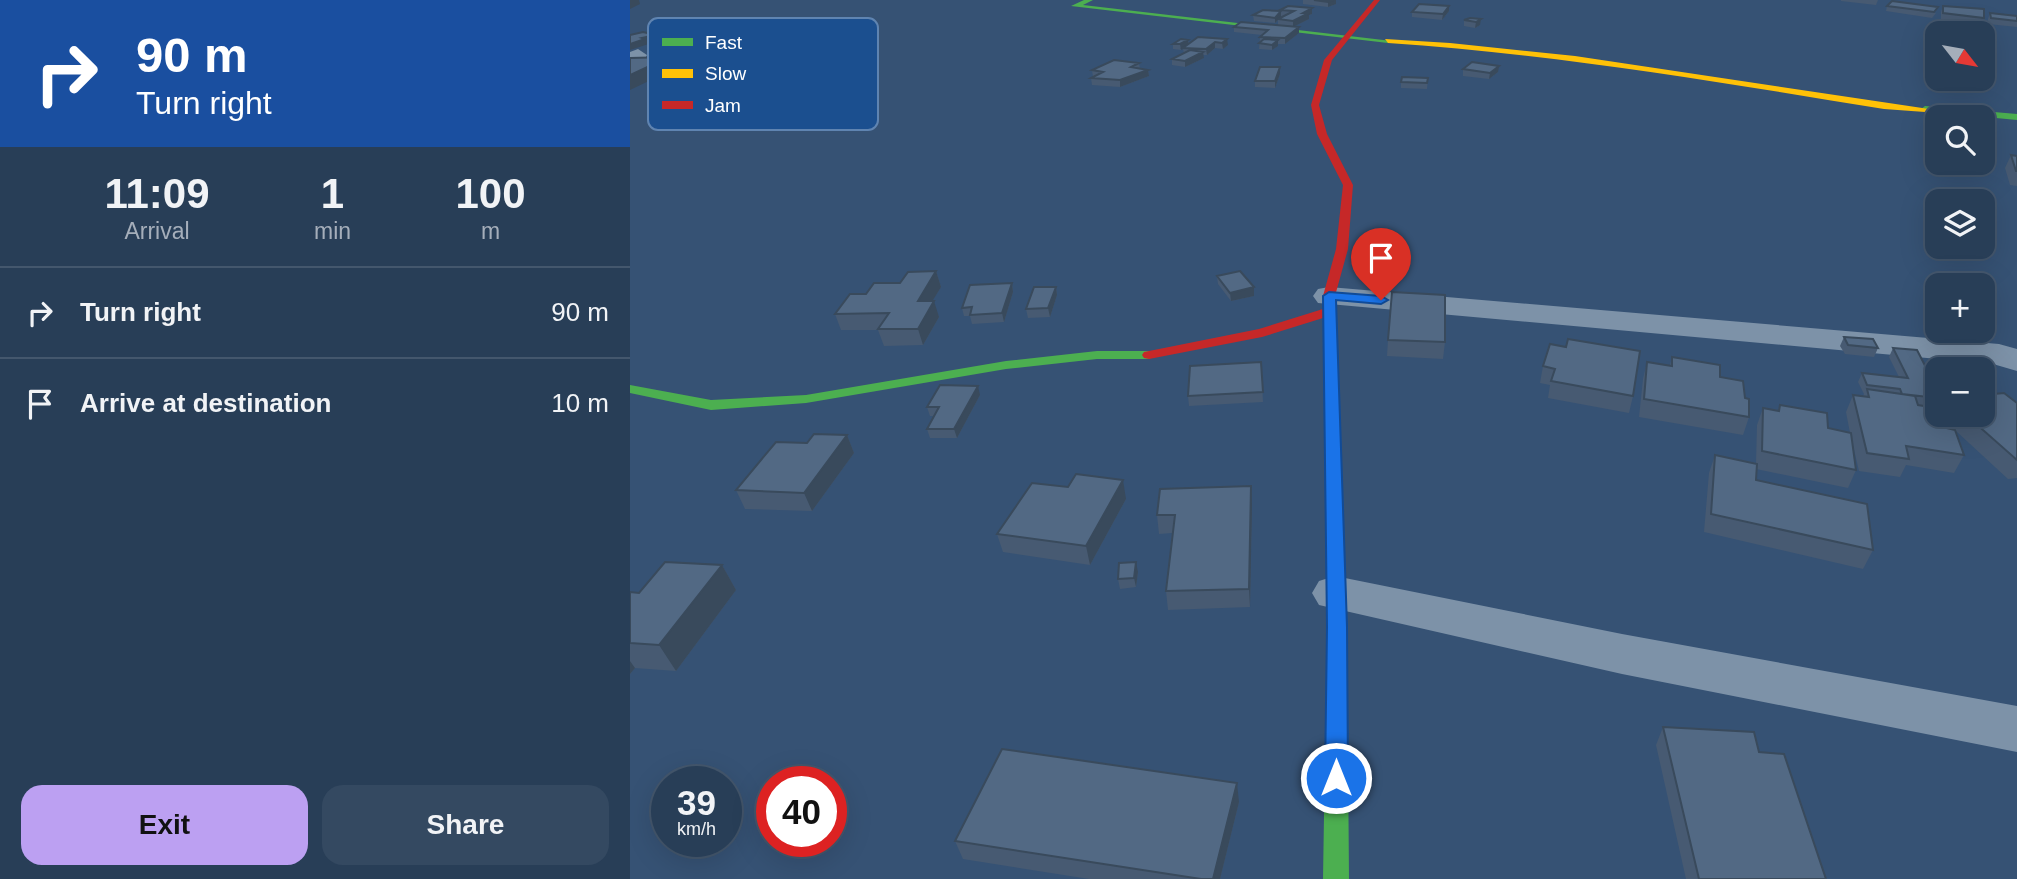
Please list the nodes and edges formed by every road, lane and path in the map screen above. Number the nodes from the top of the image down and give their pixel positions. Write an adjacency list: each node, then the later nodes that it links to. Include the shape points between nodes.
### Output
1 (1090, 0): 3 (street, via 1074,6)
2 (1377, 0): 3 (street)
3 (1346, 37): 4 (street, via 1573,57 1884,106); 5 (street, via 1328,60 1315,105 1322,134 1348,185 1342,249)
4 (2017, 117)
5 (1330, 304): 6 (street, via 1999,354); 7 (street, via 1262,333 1147,355 1097,355 1006,365 806,399 711,405); 8 (street)
6 (2017, 361)
7 (630, 389)
8 (1335, 593): 9 (street, via 1622,654); 10 (street)
9 (2017, 729)
10 (1336, 879)

